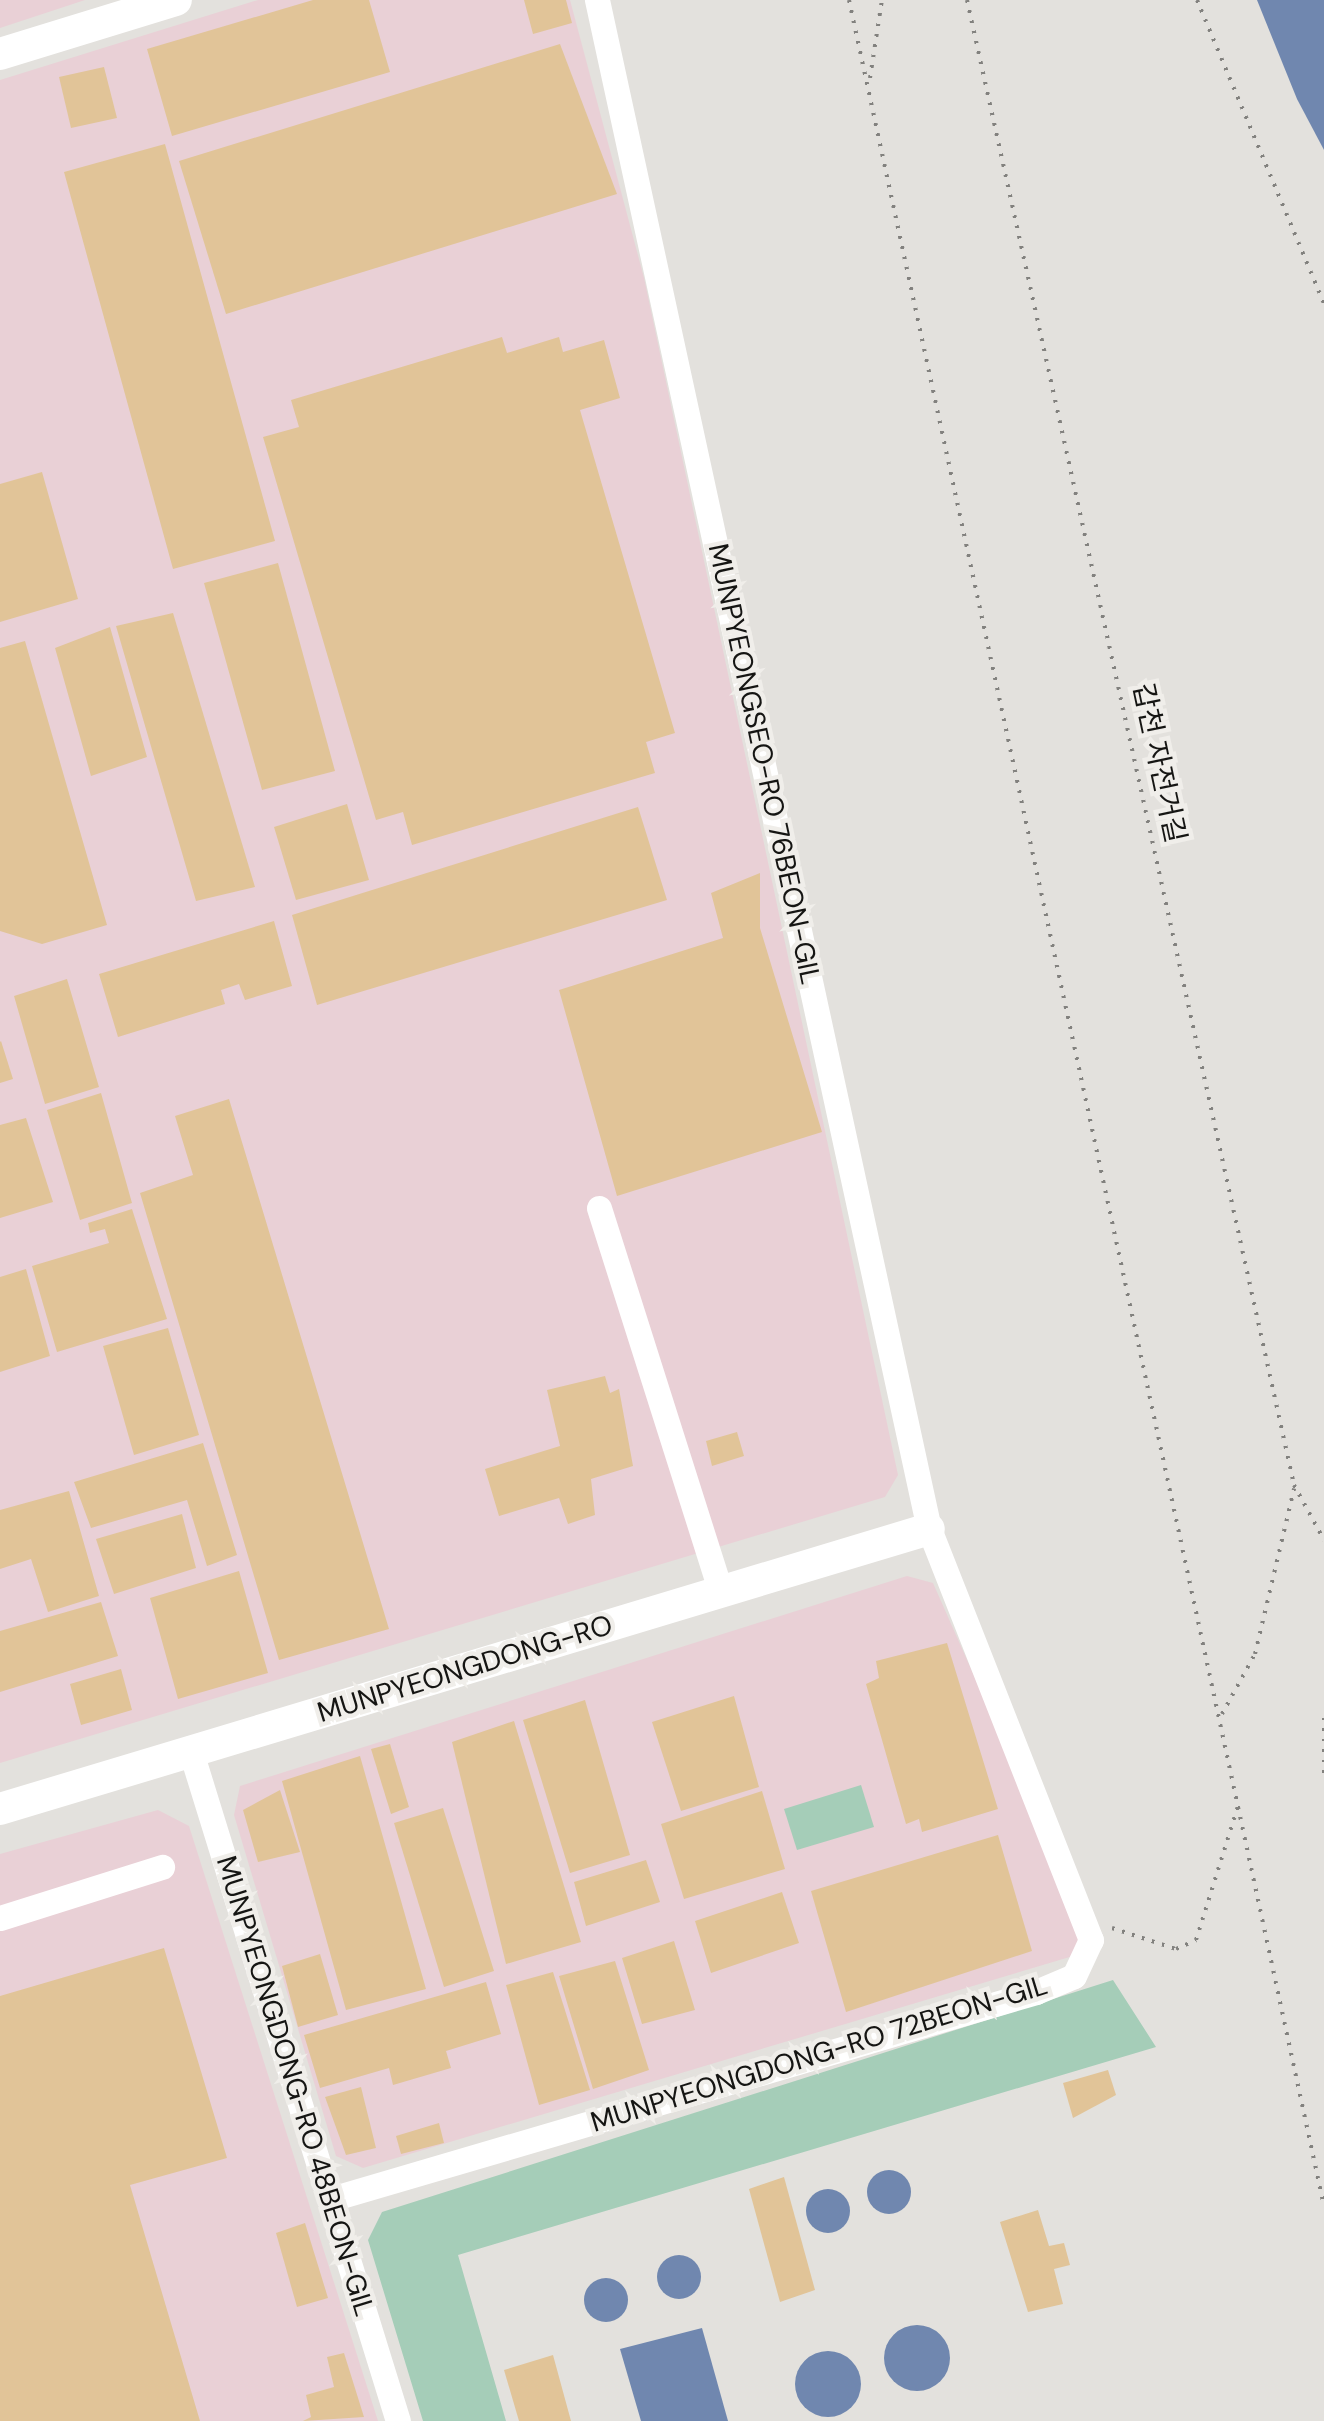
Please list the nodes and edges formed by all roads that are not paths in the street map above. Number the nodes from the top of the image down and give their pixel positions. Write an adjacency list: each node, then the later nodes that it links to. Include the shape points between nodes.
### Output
1 (176, 0): 3 (main road)
2 (597, 0): 5 (street, MUNPYEONGSEO-RO 76BEON-GIL)
3 (0, 54)
4 (598, 1208): 6 (street)
5 (929, 1529): 6 (main road, MUNPYEONGDONG-RO); 11 (street, MUNPYEONGDONG-RO 72BEON-GIL, via 1090,1940 1074,1976)
6 (721, 1592): 7 (main road, MUNPYEONGDONG-RO)
7 (192, 1752): 8 (main road, MUNPYEONGDONG-RO); 11 (street, MUNPYEONGDONG-RO 48BEON-GIL)
8 (0, 1809)
9 (162, 1866): 10 (street)
10 (0, 1918)
11 (331, 2199): 12 (street, MUNPYEONGDONG-RO 48BEON-GIL)
12 (398, 2421)

